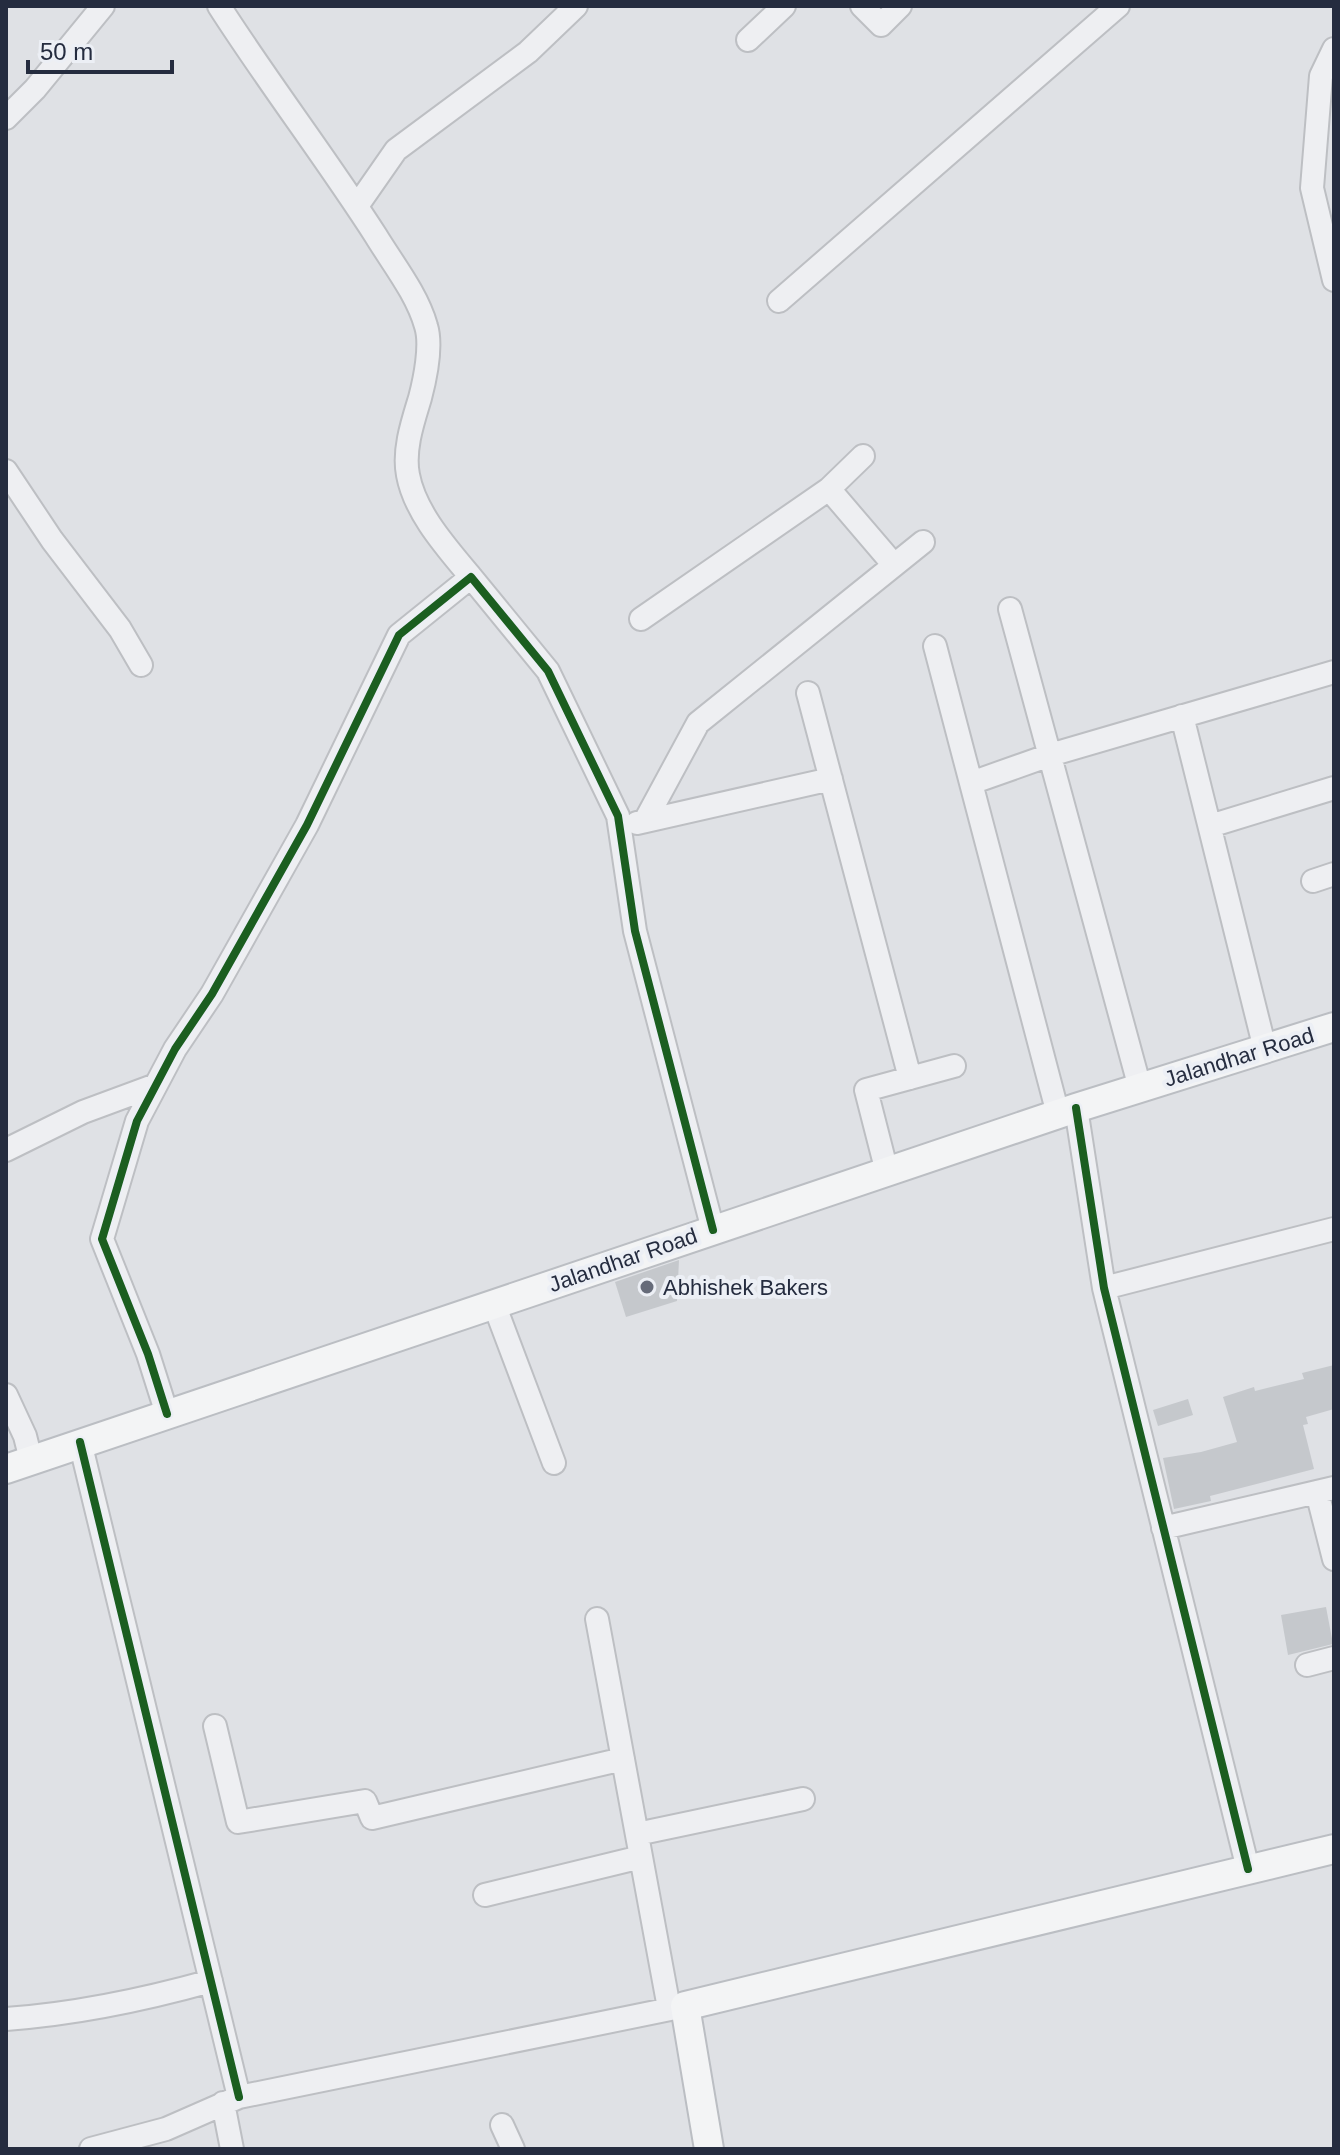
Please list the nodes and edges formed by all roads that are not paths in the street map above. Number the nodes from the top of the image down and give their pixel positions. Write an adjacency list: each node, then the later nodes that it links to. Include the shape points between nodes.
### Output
1 (103, 6): 10 (street)
2 (219, 6): 11 (street)
3 (576, 6): 11 (street, via 528,52 396,150)
4 (784, 6): 8 (street)
5 (862, 6): 6 (street, via 881,25)
6 (900, 6)
7 (1118, 6): 13 (street)
8 (748, 40)
9 (1334, 49): 12 (street, via 1321,76 1312,188)
10 (6, 118)
11 (357, 206): 19 (street, via 427,328 426,374 409,436 408,474 428,524)
12 (1334, 280)
13 (779, 301)
14 (863, 456): 16 (street)
15 (6, 471): 23 (street)
16 (829, 489): 18 (street); 21 (street)
17 (923, 542): 18 (street)
18 (894, 565): 31 (street, via 698,723)
19 (471, 577): 33 (street, via 548,671); 38 (street, via 399,635 307,825)
20 (1010, 609): 27 (street)
21 (641, 619)
22 (935, 646): 29 (street)
23 (141, 665)
24 (1334, 672): 26 (street)
25 (808, 693): 28 (street)
26 (1182, 716): 27 (street); 32 (street)
27 (1050, 755): 29 (street); 39 (street)
28 (831, 779): 31 (street); 37 (street)
29 (971, 783): 40 (street)
30 (1334, 788): 32 (street)
31 (645, 821): 33 (street)
32 (1210, 826): 35 (street)
33 (620, 827): 44 (street, via 639,945)
34 (1334, 1027): 35 (main road, Jalandhar Road)
35 (1265, 1049): 39 (main road, Jalandhar Road)
36 (954, 1066): 37 (street)
37 (910, 1078): 42 (street, via 866,1090)
38 (156, 1085): 41 (street, via 83,1112); 48 (street, via 137,1121 102,1239)
39 (1140, 1088): 40 (main road, Jalandhar Road)
40 (1067, 1111): 42 (main road, Jalandhar Road); 45 (street)
41 (6, 1150)
42 (887, 1172): 44 (main road, Jalandhar Road)
43 (1334, 1229): 45 (street)
44 (713, 1230): 46 (main road, Jalandhar Road)
45 (1104, 1288): 53 (street)
46 (494, 1304): 48 (main road, Jalandhar Road); 50 (street)
47 (6, 1395): 51 (street, via 25,1436)
48 (167, 1414): 49 (main road, Jalandhar Road)
49 (80, 1442): 51 (main road, Jalandhar Road); 65 (street)
50 (554, 1463)
51 (18, 1464)
52 (1325, 1490): 53 (street); 54 (street)
53 (1163, 1528): 63 (street)
54 (1334, 1559)
55 (597, 1619): 59 (street)
56 (1334, 1658): 57 (street)
57 (1307, 1665)
58 (215, 1726): 59 (street, via 238,1822 365,1801 372,1818)
59 (623, 1759): 61 (street)
60 (803, 1799): 61 (street)
61 (639, 1846): 64 (street); 66 (street)
62 (1334, 1849): 63 (main road)
63 (1248, 1869): 66 (main road)
64 (485, 1895)
65 (211, 1981): 67 (street, via 137,2001); 68 (street)
66 (677, 2007): 68 (street); 73 (main road)
67 (6, 2019)
68 (231, 2100): 70 (street, via 166,2129); 71 (street)
69 (502, 2125): 72 (street)
70 (91, 2149)
71 (232, 2149)
72 (513, 2149)
73 (709, 2149)

